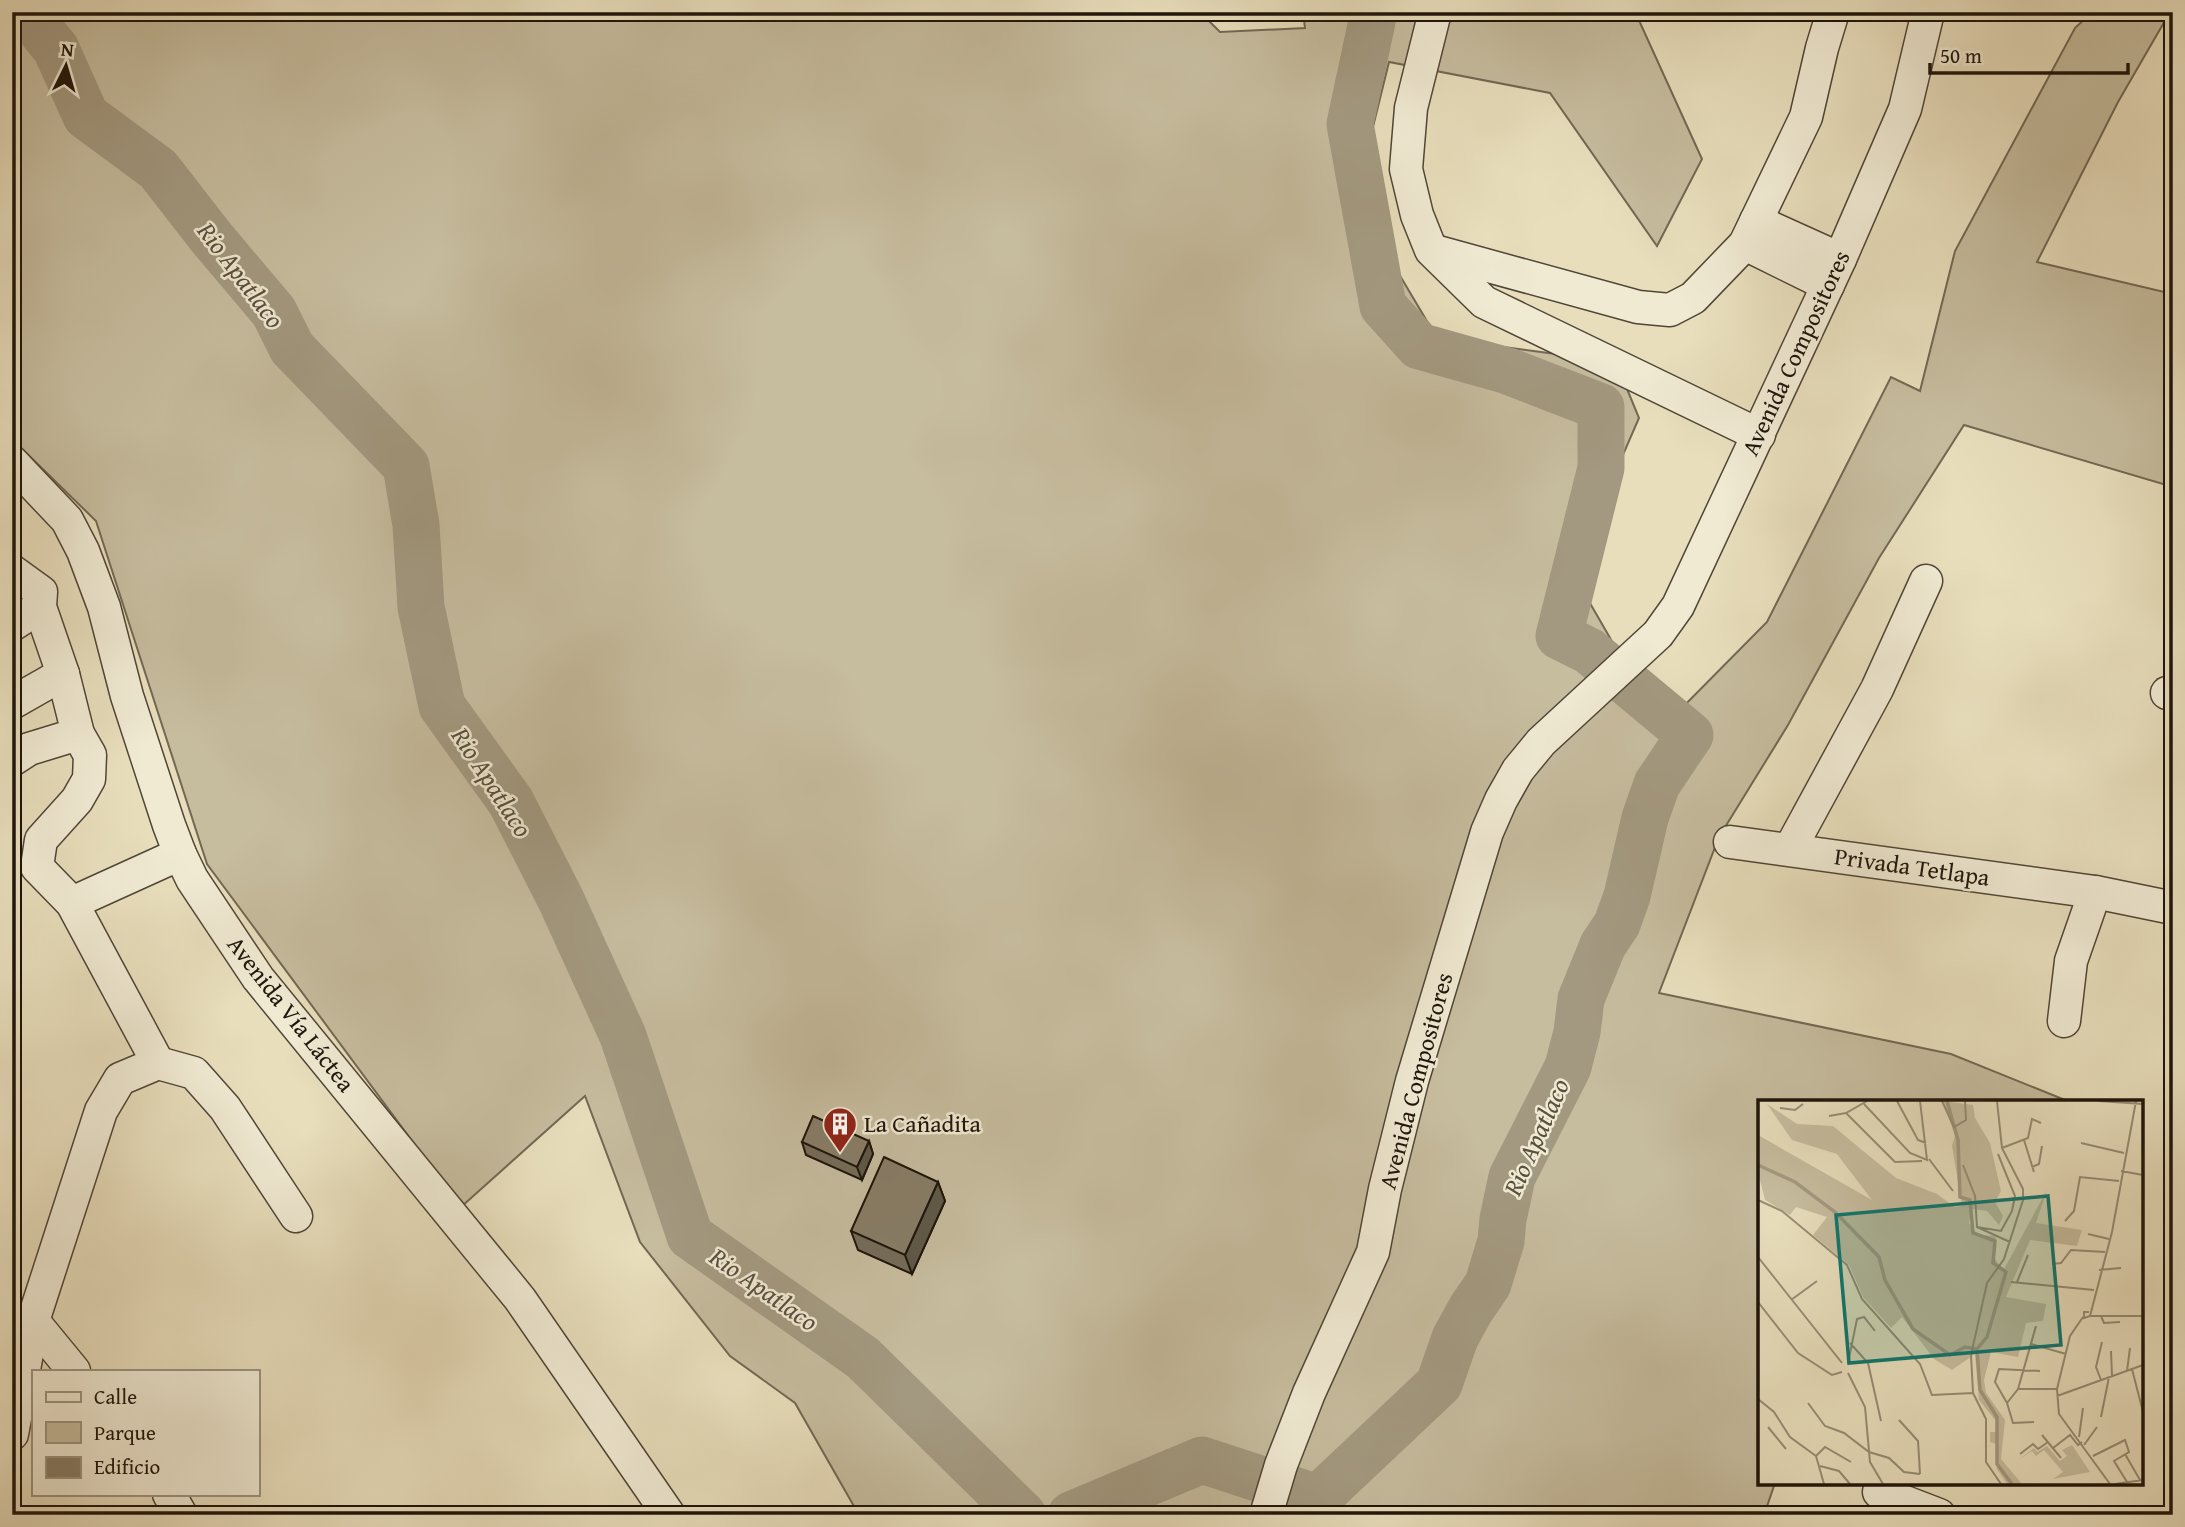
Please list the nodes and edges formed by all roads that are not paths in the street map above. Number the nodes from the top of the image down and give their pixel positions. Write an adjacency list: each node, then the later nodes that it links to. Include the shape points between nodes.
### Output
1 (1435, 12): 5 (street, via 1411,108 1406,169)
2 (1833, 12): 4 (street, via 1806,117)
3 (1928, 12): 6 (street, Avenida Compositores, via 1905,110)
4 (1750, 232): 5 (street, via 1693,298 1670,310 1638,307); 6 (street)
5 (1431, 250): 7 (street, via 1484,302)
6 (1834, 272): 7 (street, Avenida Compositores)
7 (1759, 435): 31 (street, Avenida Compositores, via 1678,606 1658,634 1541,742 1518,770 1487,832 1409,1095 1373,1252 1309,1393)
8 (12, 462): 19 (street, Avenida Vía Láctea, via 66,520 83,551)
9 (12, 571): 11 (street, via 41,592)
10 (1926, 581): 18 (street, via 1877,689)
11 (40, 607): 12 (street); 13 (street)
12 (12, 625)
13 (63, 674): 14 (street); 15 (street)
14 (12, 703)
15 (78, 734): 16 (street, via 29,749); 21 (street, via 90,755 89,779 77,800 41,840 37,867)
16 (12, 760)
17 (1730, 842): 18 (street, Privada Tetlapa)
18 (1790, 849): 20 (street, Privada Tetlapa)
19 (180, 854): 21 (street); 33 (street, Avenida Vía Láctea, via 258,978 520,1299)
20 (2095, 892): 22 (street, Privada Tetlapa); 23 (street, via 2071,961)
21 (72, 903): 24 (street)
22 (2173, 908)
23 (2064, 1021)
24 (158, 1063): 25 (street, via 194,1073 225,1108); 26 (street, via 120,1079 102,1111)
25 (296, 1216)
26 (33, 1321): 27 (street); 28 (street)
27 (73, 1370)
28 (12, 1434)
29 (170, 1496): 32 (street)
30 (1877, 1497): 34 (street)
31 (1267, 1507)
32 (181, 1515)
33 (669, 1515)
34 (1939, 1515)

